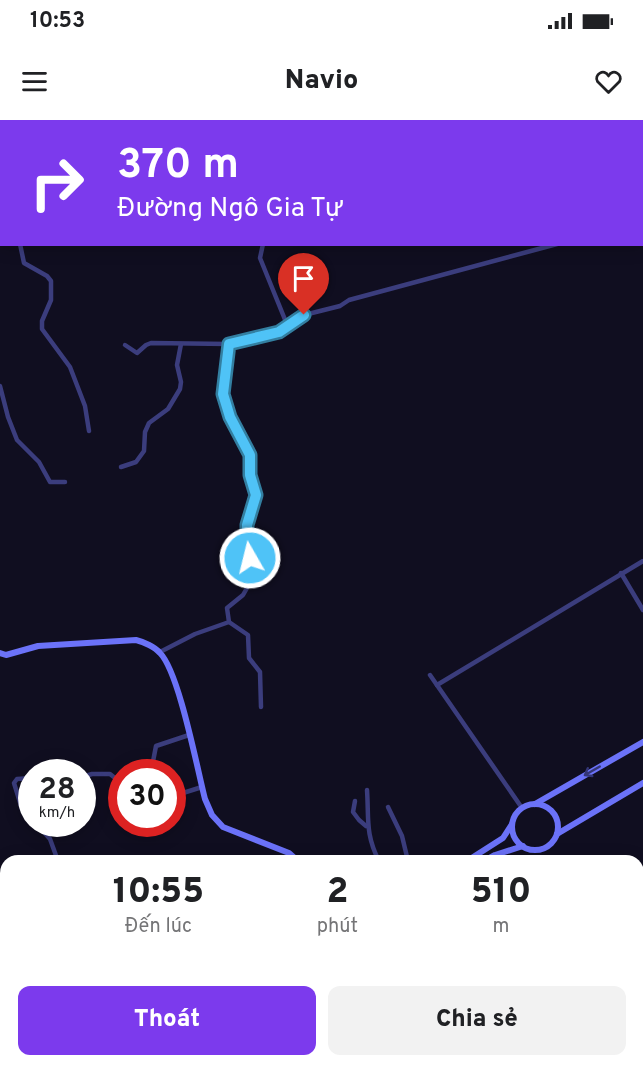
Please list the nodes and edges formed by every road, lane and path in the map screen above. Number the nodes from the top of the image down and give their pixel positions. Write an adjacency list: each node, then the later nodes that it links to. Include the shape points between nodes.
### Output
1 (20, 246): 9 (street, via 24,263 51,281 51,300 42,329 70,367 86,409)
2 (263, 246): 4 (street, via 260,258)
3 (550, 246): 4 (street, via 354,299 304,315)
4 (288, 327): 6 (street)
5 (181, 344): 6 (street); 7 (street, via 148,343 137,353); 10 (street, via 177,365 180,389 168,409 149,423 144,451 136,462)
6 (229, 344): 15 (street, via 224,400 250,455 256,495 246,529 251,561 249,587 227,609)
7 (126, 345)
8 (0, 386): 11 (street, via 18,442 39,462 50,482)
9 (89, 431)
10 (121, 467)
11 (65, 482)
12 (643, 561): 13 (street)
13 (621, 573): 14 (street); 20 (street)
14 (643, 609)
15 (229, 622): 16 (street); 21 (street, via 248,634 249,658 260,672)
16 (160, 652): 17 (street, via 136,640 38,646); 22 (street, via 172,674)
17 (3, 654): 18 (street)
18 (0, 660)
19 (430, 675): 20 (street)
20 (437, 685): 34 (street)
21 (261, 708)
22 (189, 735): 24 (street, via 156,747); 27 (street)
23 (643, 742): 32 (street, one-way to 32)
24 (154, 759)
25 (18, 780): 30 (street, via 14,783)
26 (643, 783): 37 (street)
27 (202, 787): 29 (street); 41 (street, via 212,815 223,827)
28 (367, 790): 36 (street)
29 (186, 792)
30 (18, 796)
31 (355, 801): 36 (street, via 353,812)
32 (535, 804): 34 (street); 37 (street, via 554,813)
33 (388, 807): 43 (street)
34 (522, 808): 35 (street)
35 (513, 824): 39 (street, via 513,833); 44 (street, via 502,838)
36 (366, 826): 42 (street)
37 (557, 834): 39 (street, via 543,848)
38 (49, 837): 40 (street)
39 (524, 846): 45 (street)
40 (55, 855)
41 (291, 855)
42 (376, 855)
43 (407, 855)
44 (476, 855)
45 (495, 855)

